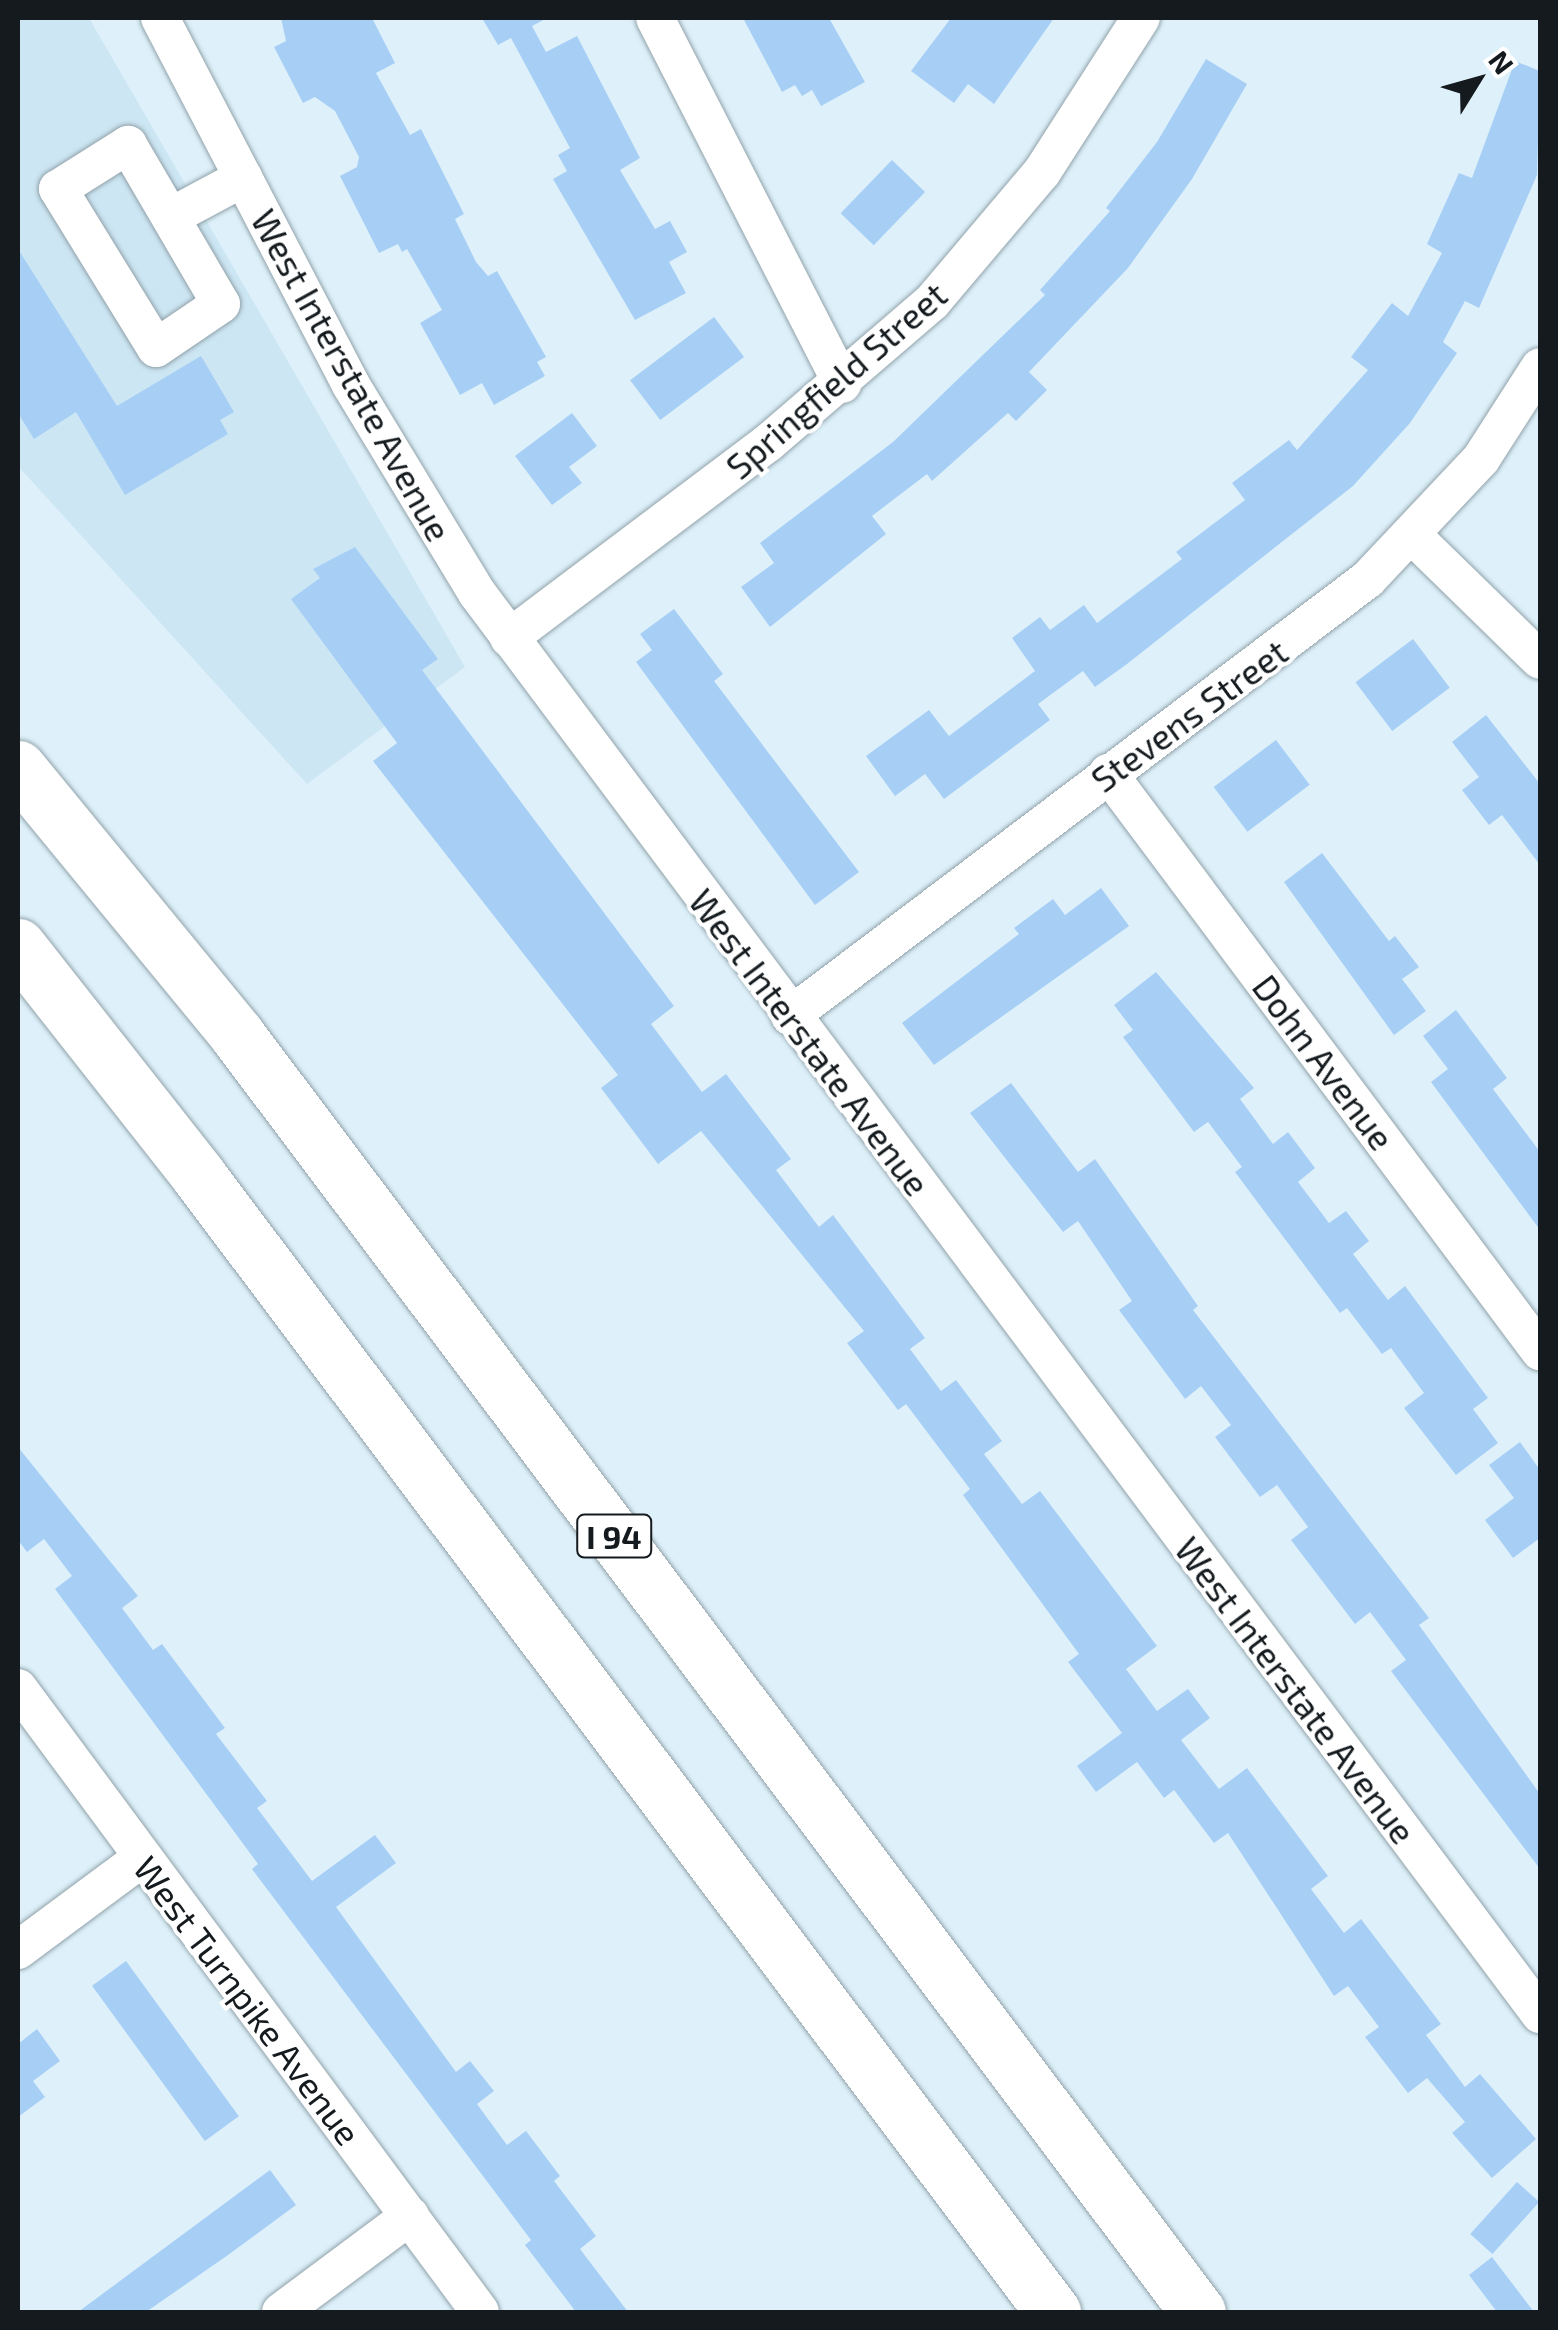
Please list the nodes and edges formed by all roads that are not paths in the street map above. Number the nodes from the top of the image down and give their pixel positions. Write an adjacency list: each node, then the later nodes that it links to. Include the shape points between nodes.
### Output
1 (160, 18): 4 (street, West Interstate Avenue)
2 (654, 18): 7 (street)
3 (1141, 18): 7 (street, Springfield Street, via 1073,128 1006,218 932,302)
4 (243, 178): 5 (street); 9 (street, West Interstate Avenue, via 392,458)
5 (172, 216): 5 (street, via 128,145 58,189 156,348 221,304)
6 (1540, 367): 8 (street, Stevens Street, via 1481,460)
7 (842, 384): 9 (street, Springfield Street)
8 (1413, 536): 10 (street); 12 (street, Stevens Street, via 1337,606)
9 (509, 638): 14 (street, West Interstate Avenue)
10 (1540, 660)
11 (18, 768): 24 (highway, I 94, via 237,1036)
12 (1108, 773): 14 (street, Stevens Street); 15 (street, Dohn Avenue)
13 (18, 946): 23 (highway, via 198,1175)
14 (790, 1016): 19 (street, West Interstate Avenue)
15 (1540, 1351)
16 (18, 1688): 17 (street, West Turnpike Avenue)
17 (142, 1858): 18 (street); 20 (street, West Turnpike Avenue)
18 (18, 1950)
19 (1540, 2014)
20 (410, 2216): 21 (street); 22 (street, West Turnpike Avenue)
21 (281, 2312)
22 (480, 2312)
23 (1052, 2312)
24 (1198, 2312)

